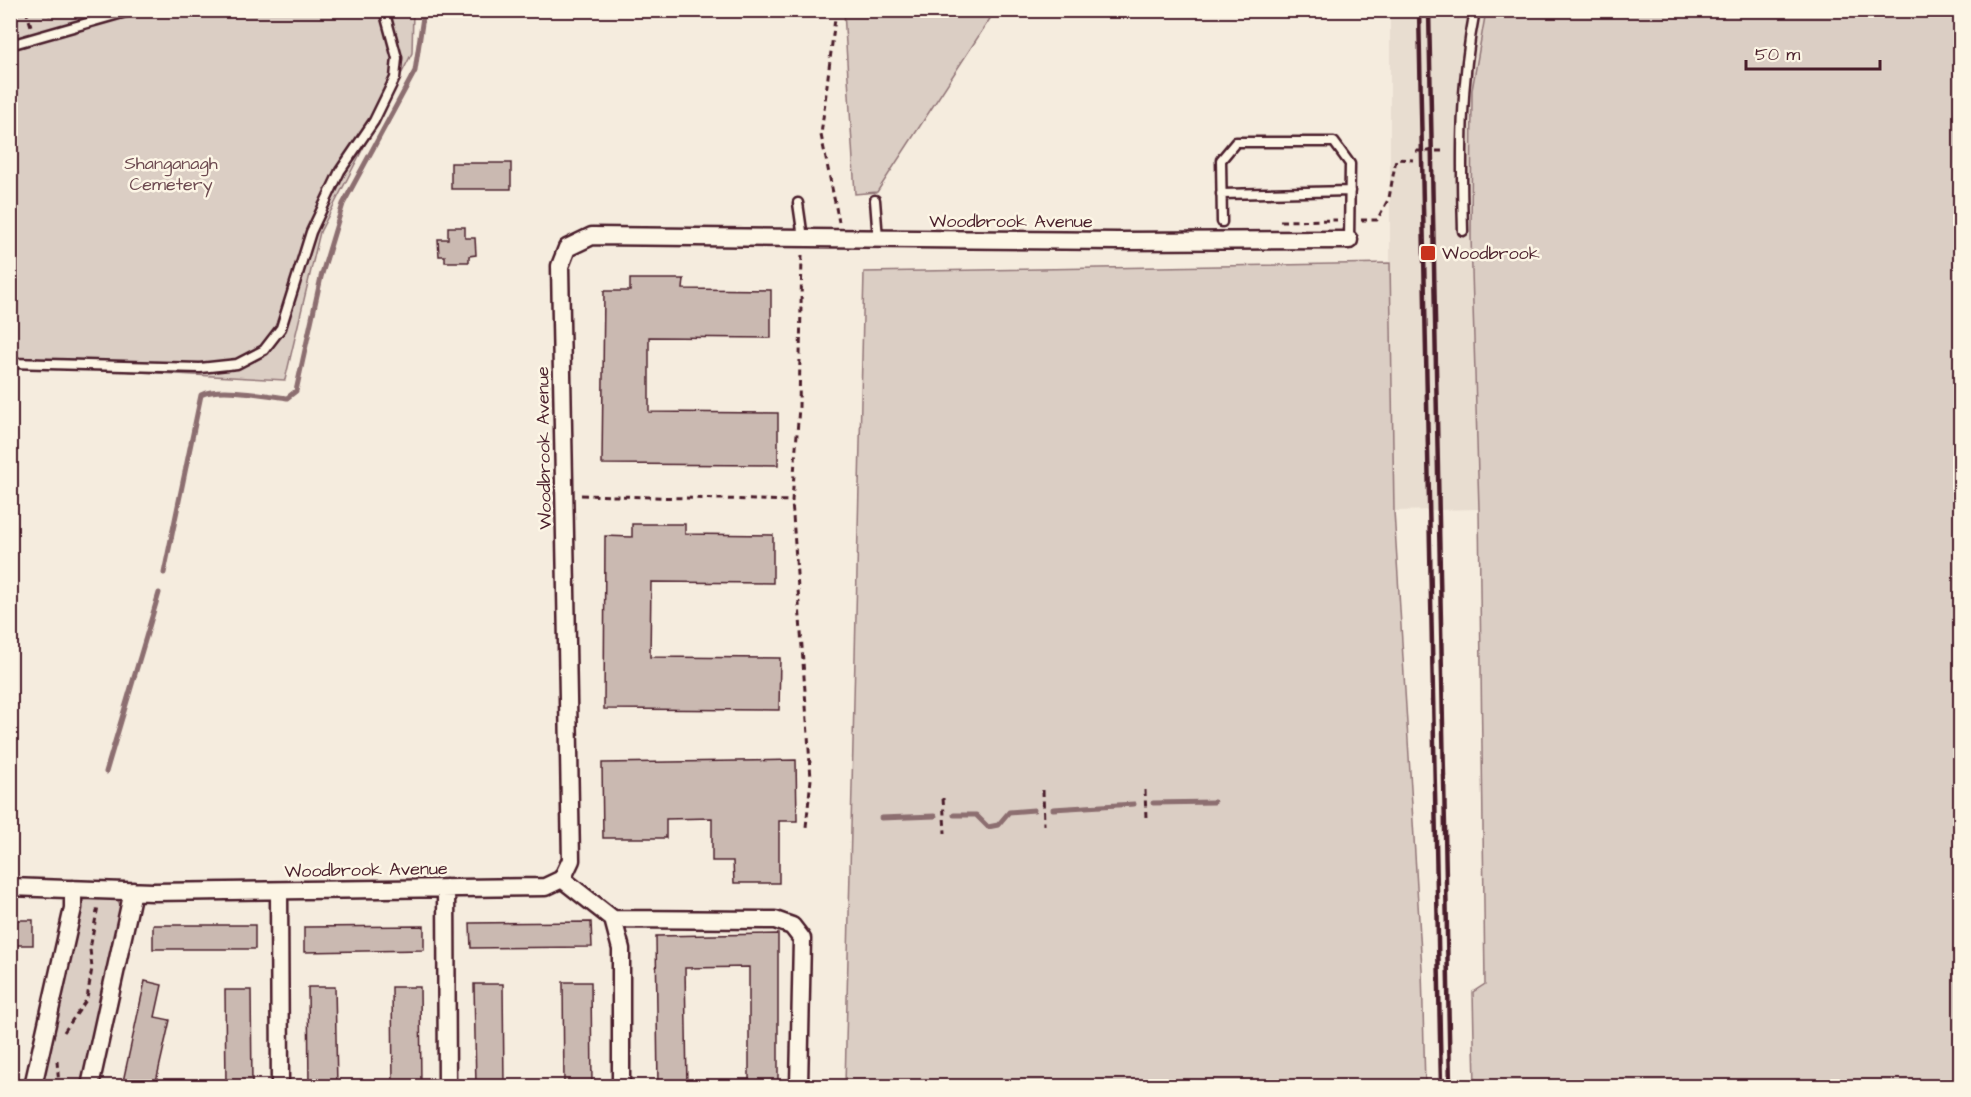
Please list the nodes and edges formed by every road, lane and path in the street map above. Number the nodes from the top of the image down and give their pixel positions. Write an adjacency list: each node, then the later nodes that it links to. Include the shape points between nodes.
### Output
1 (133, 10): 5 (lane)
2 (384, 10): 21 (lane, via 397,58 395,78 374,121 340,171 311,232 281,328 264,350 237,364 200,368)
3 (836, 10): 18 (path, via 821,135)
4 (1475, 10): 16 (lane, via 1467,47 1460,140)
5 (10, 45)
6 (1416, 151): 7 (path, bridge)
7 (1444, 152)
8 (1413, 159): 13 (path, via 1396,159 1389,198 1377,220)
9 (1350, 191): 10 (lane); 10 (lane, via 1350,164 1334,142 1236,142 1221,160); 13 (lane)
10 (1221, 194): 15 (lane)
11 (875, 200): 19 (lane)
12 (798, 203): 17 (lane)
13 (1350, 220): 14 (path); 20 (lane)
14 (1280, 221)
15 (1222, 222)
16 (1463, 231)
17 (803, 238): 18 (street, Woodbrook Avenue); 22 (street, Woodbrook Avenue, via 592,236 567,248 560,266); 23 (path, via 799,407)
18 (843, 238): 19 (street, Woodbrook Avenue)
19 (878, 239): 20 (street, Woodbrook Avenue)
20 (1349, 240)
21 (10, 363)
22 (564, 492): 23 (path); 31 (street, Woodbrook Avenue, via 571,860)
23 (792, 501): 29 (path, via 811,779)
24 (1043, 790): 28 (path)
25 (1145, 790): 27 (path)
26 (943, 798): 30 (path)
27 (1146, 819)
28 (1044, 825)
29 (806, 827)
30 (945, 833)
31 (562, 879): 33 (street, Woodbrook Avenue, via 545,887); 38 (street)
32 (10, 887): 34 (street, Woodbrook Avenue)
33 (446, 888): 37 (street, Woodbrook Avenue); 45 (street)
34 (73, 889): 35 (street, Woodbrook Avenue); 41 (street, via 73,908)
35 (101, 889): 36 (street, Woodbrook Avenue); 39 (path, via 91,939 87,999)
36 (133, 891): 37 (street, Woodbrook Avenue); 43 (street)
37 (279, 891): 44 (street)
38 (613, 919): 46 (street, via 621,949); 47 (street, via 774,920 792,926 802,939)
39 (63, 1034)
40 (57, 1054): 42 (path)
41 (33, 1086)
42 (59, 1086)
43 (90, 1086)
44 (280, 1086)
45 (447, 1086)
46 (621, 1086)
47 (799, 1086)

